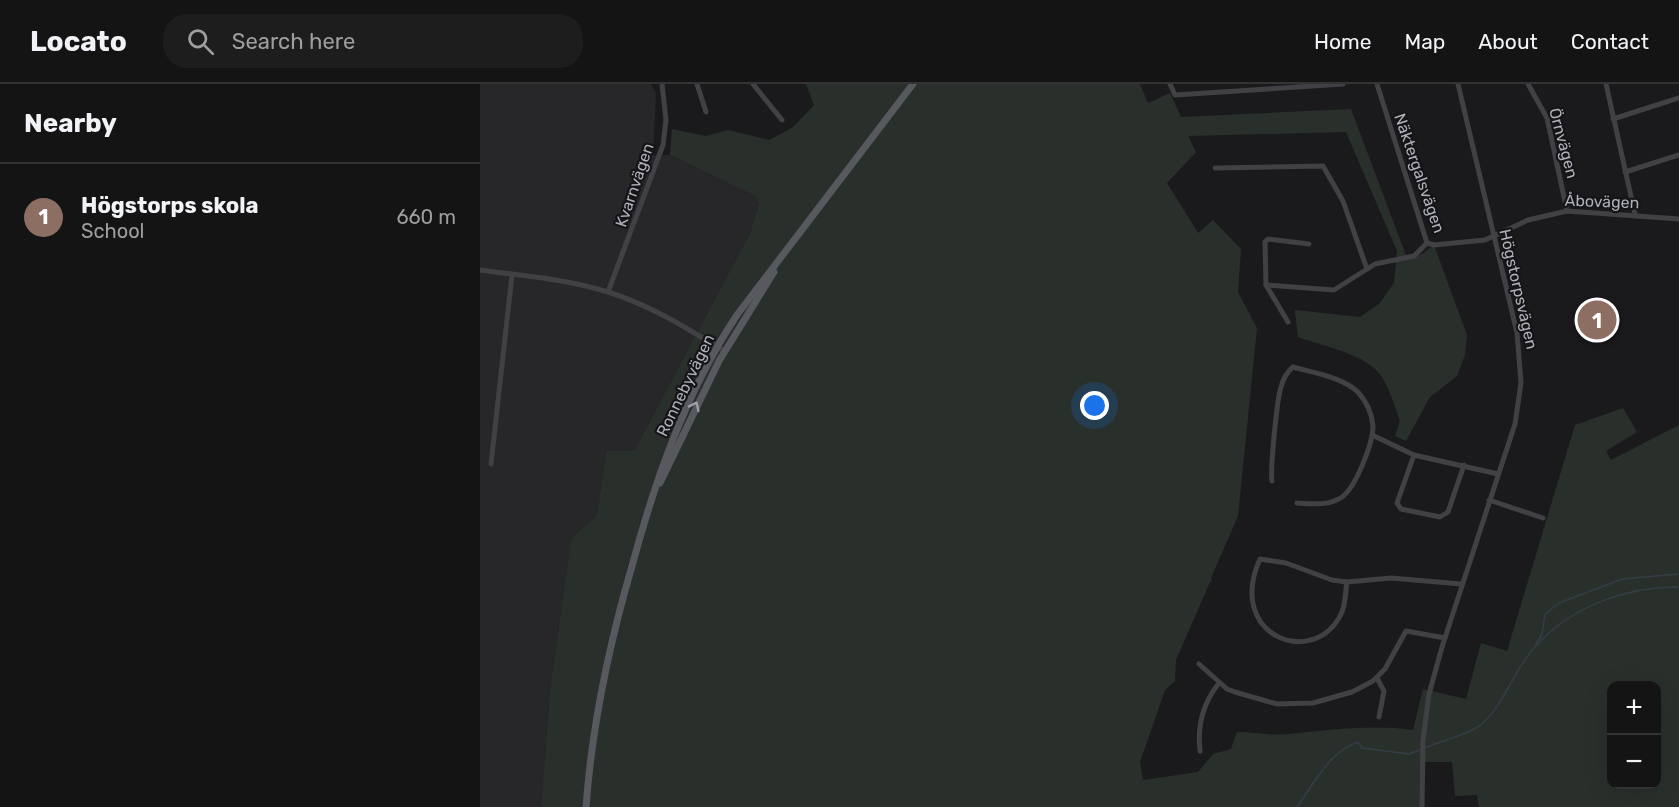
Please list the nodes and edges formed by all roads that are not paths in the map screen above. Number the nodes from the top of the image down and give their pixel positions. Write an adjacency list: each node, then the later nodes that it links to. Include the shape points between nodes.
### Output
1 (662, 84): 30 (street, Kvarnvägen, via 666,120 663,145)
2 (697, 84): 13 (street)
3 (753, 84): 15 (street)
4 (913, 84): 25 (main road, Ronnebyvägen)
5 (1170, 84): 11 (street, via 1175,95)
6 (1343, 84): 11 (street)
7 (1377, 84): 23 (street, Näktergalsvägen)
8 (1458, 84): 22 (street, Högstorpsvägen)
9 (1528, 84): 19 (street, Örnvägen, via 1547,118)
10 (1606, 84): 14 (street)
11 (1311, 85)
12 (1679, 98): 14 (street)
13 (706, 112)
14 (1613, 119): 18 (street)
15 (782, 120)
16 (1679, 154): 18 (street)
17 (1215, 168): 26 (street, via 1323,166 1343,201)
18 (1625, 172): 20 (street)
19 (1567, 211): 20 (street, Åbovägen); 22 (street, Åbovägen, via 1528,220)
20 (1635, 214): 21 (street, Åbovägen)
21 (1679, 219)
22 (1493, 237): 23 (street, Näktergalsvägen); 38 (street, Högstorpsvägen, via 1521,358 1518,410)
23 (1427, 243): 26 (street, via 1414,256)
24 (1309, 244): 29 (street, via 1268,239)
25 (790, 247): 32 (main road, Ronnebyvägen); 33 (main road, Ronnebyvägen)
26 (1367, 269): 29 (street, via 1334,290)
27 (480, 270): 28 (street)
28 (512, 275): 30 (street, via 559,280); 36 (street)
29 (1266, 285): 31 (street)
30 (608, 292): 32 (street, via 670,318)
31 (1288, 322)
32 (716, 346): 33 (street); 42 (main road, Ronnebyvägen, via 684,411)
33 (724, 351): 42 (main road, Ronnebyvägen, one-way to 33)
34 (1372, 435): 35 (street); 39 (street, via 1371,416 1357,391 1344,382 1293,367 1280,387 1270,468); 41 (street, via 1353,486 1343,496 1330,502)
35 (1414, 455): 37 (street); 37 (street, via 1397,503 1401,509 1440,517 1448,512)
36 (491, 464)
37 (1464, 465): 38 (street)
38 (1498, 474): 40 (street, Högstorpsvägen)
39 (1272, 481)
40 (1489, 500): 43 (street); 45 (street, Högstorpsvägen)
41 (1297, 503)
42 (646, 517): 52 (main road, Ronnebyvägen, via 601,688)
43 (1543, 518)
44 (1347, 582): 44 (street, via 1260,559 1253,574 1254,614 1271,633 1284,639 1308,640 1329,630 1340,617); 45 (street, via 1391,578)
45 (1461, 585): 46 (street, Högstorpsvägen)
46 (1445, 638): 48 (street, via 1414,631 1404,633); 53 (street, Högstorpsvägen, via 1427,705)
47 (1199, 664): 49 (street)
48 (1377, 678): 49 (street, via 1352,692 1299,705 1265,701); 50 (street, via 1384,691)
49 (1220, 683): 51 (street, via 1211,693 1199,727)
50 (1379, 717)
51 (1200, 751)
52 (586, 807)
53 (1422, 807)

